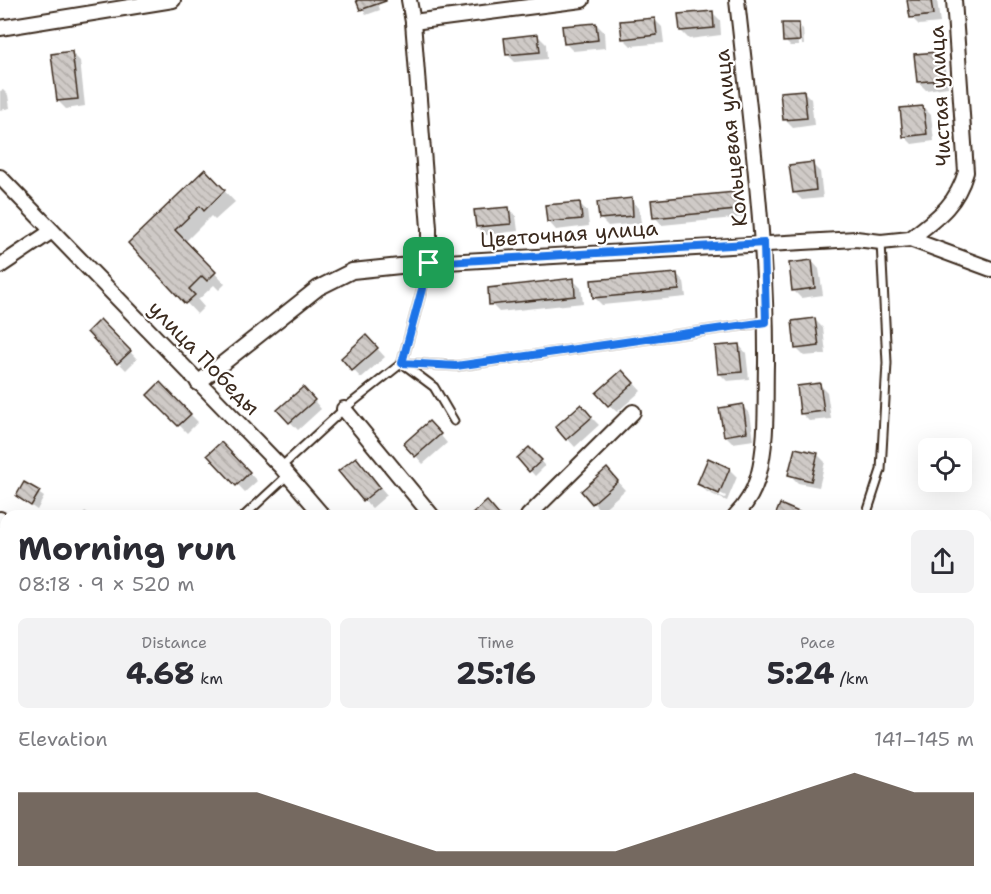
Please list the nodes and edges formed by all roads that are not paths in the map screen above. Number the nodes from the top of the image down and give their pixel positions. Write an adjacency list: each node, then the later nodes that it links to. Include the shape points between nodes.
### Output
1 (173, 0): 7 (street)
2 (409, 0): 6 (street)
3 (582, 0): 6 (street)
4 (737, 0): 12 (street, Кольцевая улица)
5 (954, 0): 10 (street, Чистая улица, via 966,172 961,191 950,206)
6 (413, 22): 13 (street)
7 (0, 28)
8 (0, 177): 9 (street, улица Победы)
9 (52, 231): 14 (street); 18 (street, улица Победы)
10 (910, 239): 11 (street, Цветочная улица); 15 (street)
11 (881, 242): 12 (street, Цветочная улица, via 856,239); 28 (lane, via 887,363 881,470)
12 (764, 243): 13 (street, Цветочная улица); 16 (street, Кольцевая улица)
13 (429, 263): 17 (lane); 18 (street, Цветочная улица, via 352,271 318,288)
14 (0, 266)
15 (991, 269)
16 (766, 322): 17 (lane, via 456,366); 27 (street, Кольцевая улица, via 765,441 757,479)
17 (402, 363): 19 (lane); 21 (lane, via 434,387)
18 (198, 384): 22 (street, улица Победы)
19 (344, 409): 22 (lane); 25 (street)
20 (633, 412): 26 (street)
21 (454, 421)
22 (284, 471): 23 (lane); 24 (street, улица Победы)
23 (249, 510)
24 (318, 510)
25 (427, 510)
26 (534, 510)
27 (740, 510)
28 (868, 510)

